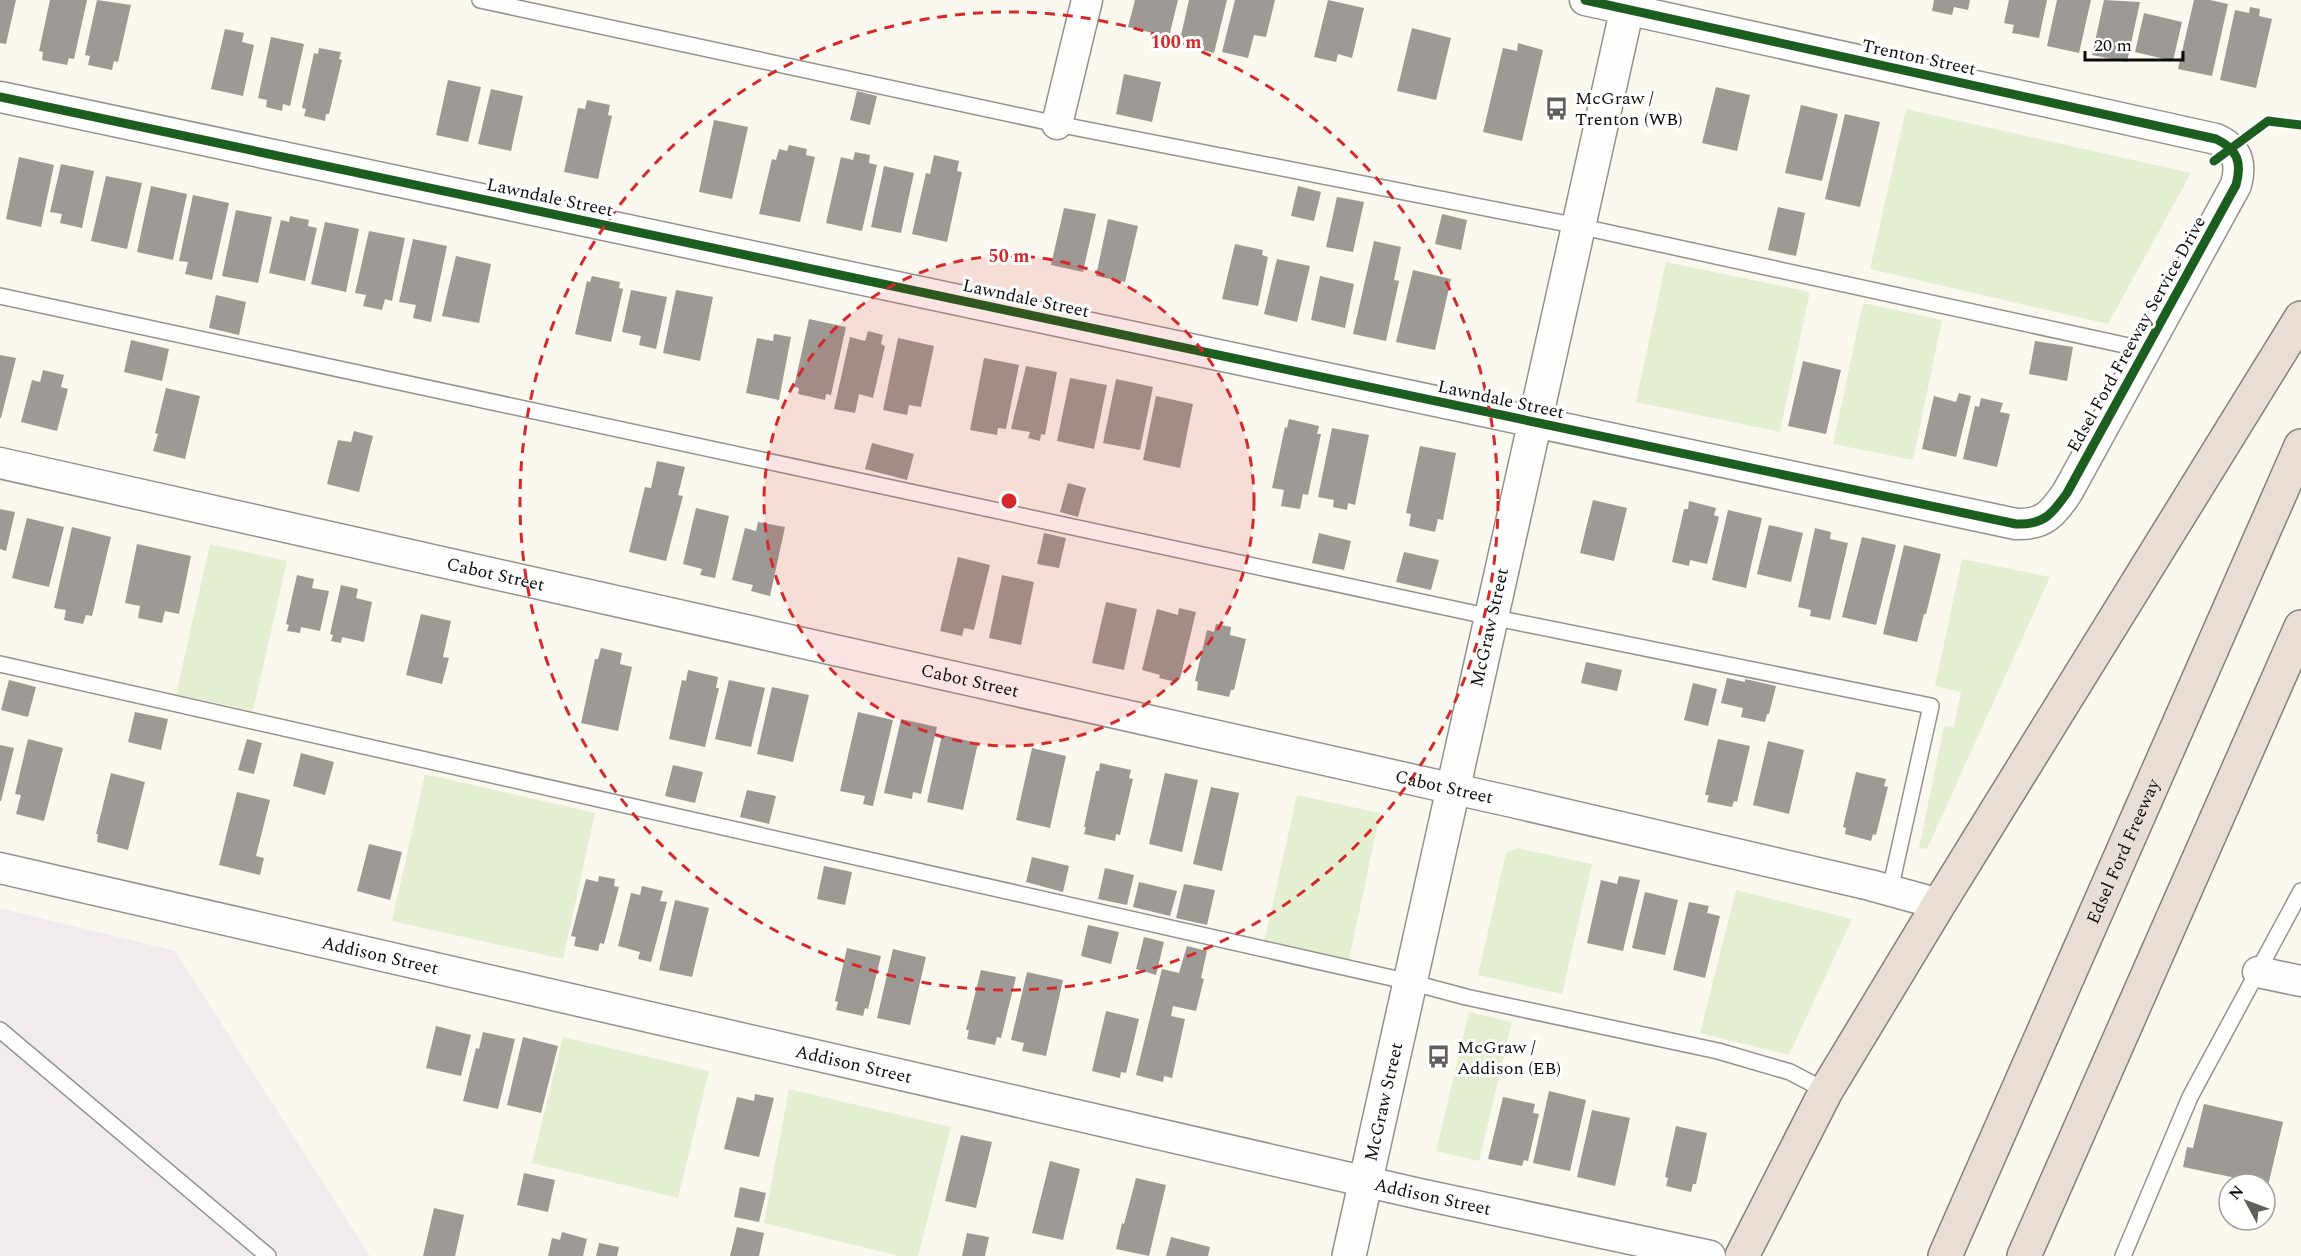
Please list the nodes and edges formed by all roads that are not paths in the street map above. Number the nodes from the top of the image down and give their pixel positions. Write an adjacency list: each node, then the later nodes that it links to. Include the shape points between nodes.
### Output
1 (480, 0): 6 (lane)
2 (1087, 0): 6 (street)
3 (1585, 0): 4 (street, Trenton Street)
4 (1628, 5): 7 (street, Trenton Street, via 2216,139 2232,148); 8 (street, McGraw Street)
5 (0, 97): 12 (street, Lawndale Street)
6 (1057, 124): 8 (lane)
7 (2238, 158): 11 (street, Edsel Ford Freeway Service Drive, via 2236,185)
8 (1578, 226): 11 (lane); 12 (street, McGraw Street)
9 (0, 296): 16 (lane)
10 (2301, 318): 23 (highway)
11 (2147, 350): 15 (street, Edsel Ford Freeway Service Drive, via 2067,493)
12 (1535, 423): 15 (street, Lawndale Street, via 2016,524 2031,525); 16 (street, McGraw Street)
13 (2301, 446): 34 (highway, Edsel Ford Freeway)
14 (0, 463): 19 (street, Cabot Street)
15 (2044, 519)
16 (1491, 617): 19 (street, McGraw Street); 21 (lane, via 1931,706)
17 (2301, 627): 35 (highway)
18 (0, 664): 26 (lane)
19 (1453, 789): 21 (street, Cabot Street); 26 (street, McGraw Street)
20 (0, 868): 29 (street, Addison Street)
21 (1890, 890): 23 (street, Cabot Street)
22 (2301, 891): 24 (lane)
23 (1939, 904): 28 (highway)
24 (2258, 972): 25 (street); 36 (lane, via 2190,1097)
25 (2301, 981)
26 (1410, 982): 28 (lane, via 1718,1051 1790,1072); 29 (street, McGraw Street)
27 (0, 1030): 30 (lane)
28 (1826, 1091): 33 (highway)
29 (1366, 1182): 31 (street, McGraw Street); 32 (street, Addison Street)
30 (268, 1256)
31 (1349, 1256)
32 (1710, 1256)
33 (1742, 1256)
34 (1945, 1256)
35 (2024, 1256)
36 (2123, 1256)

